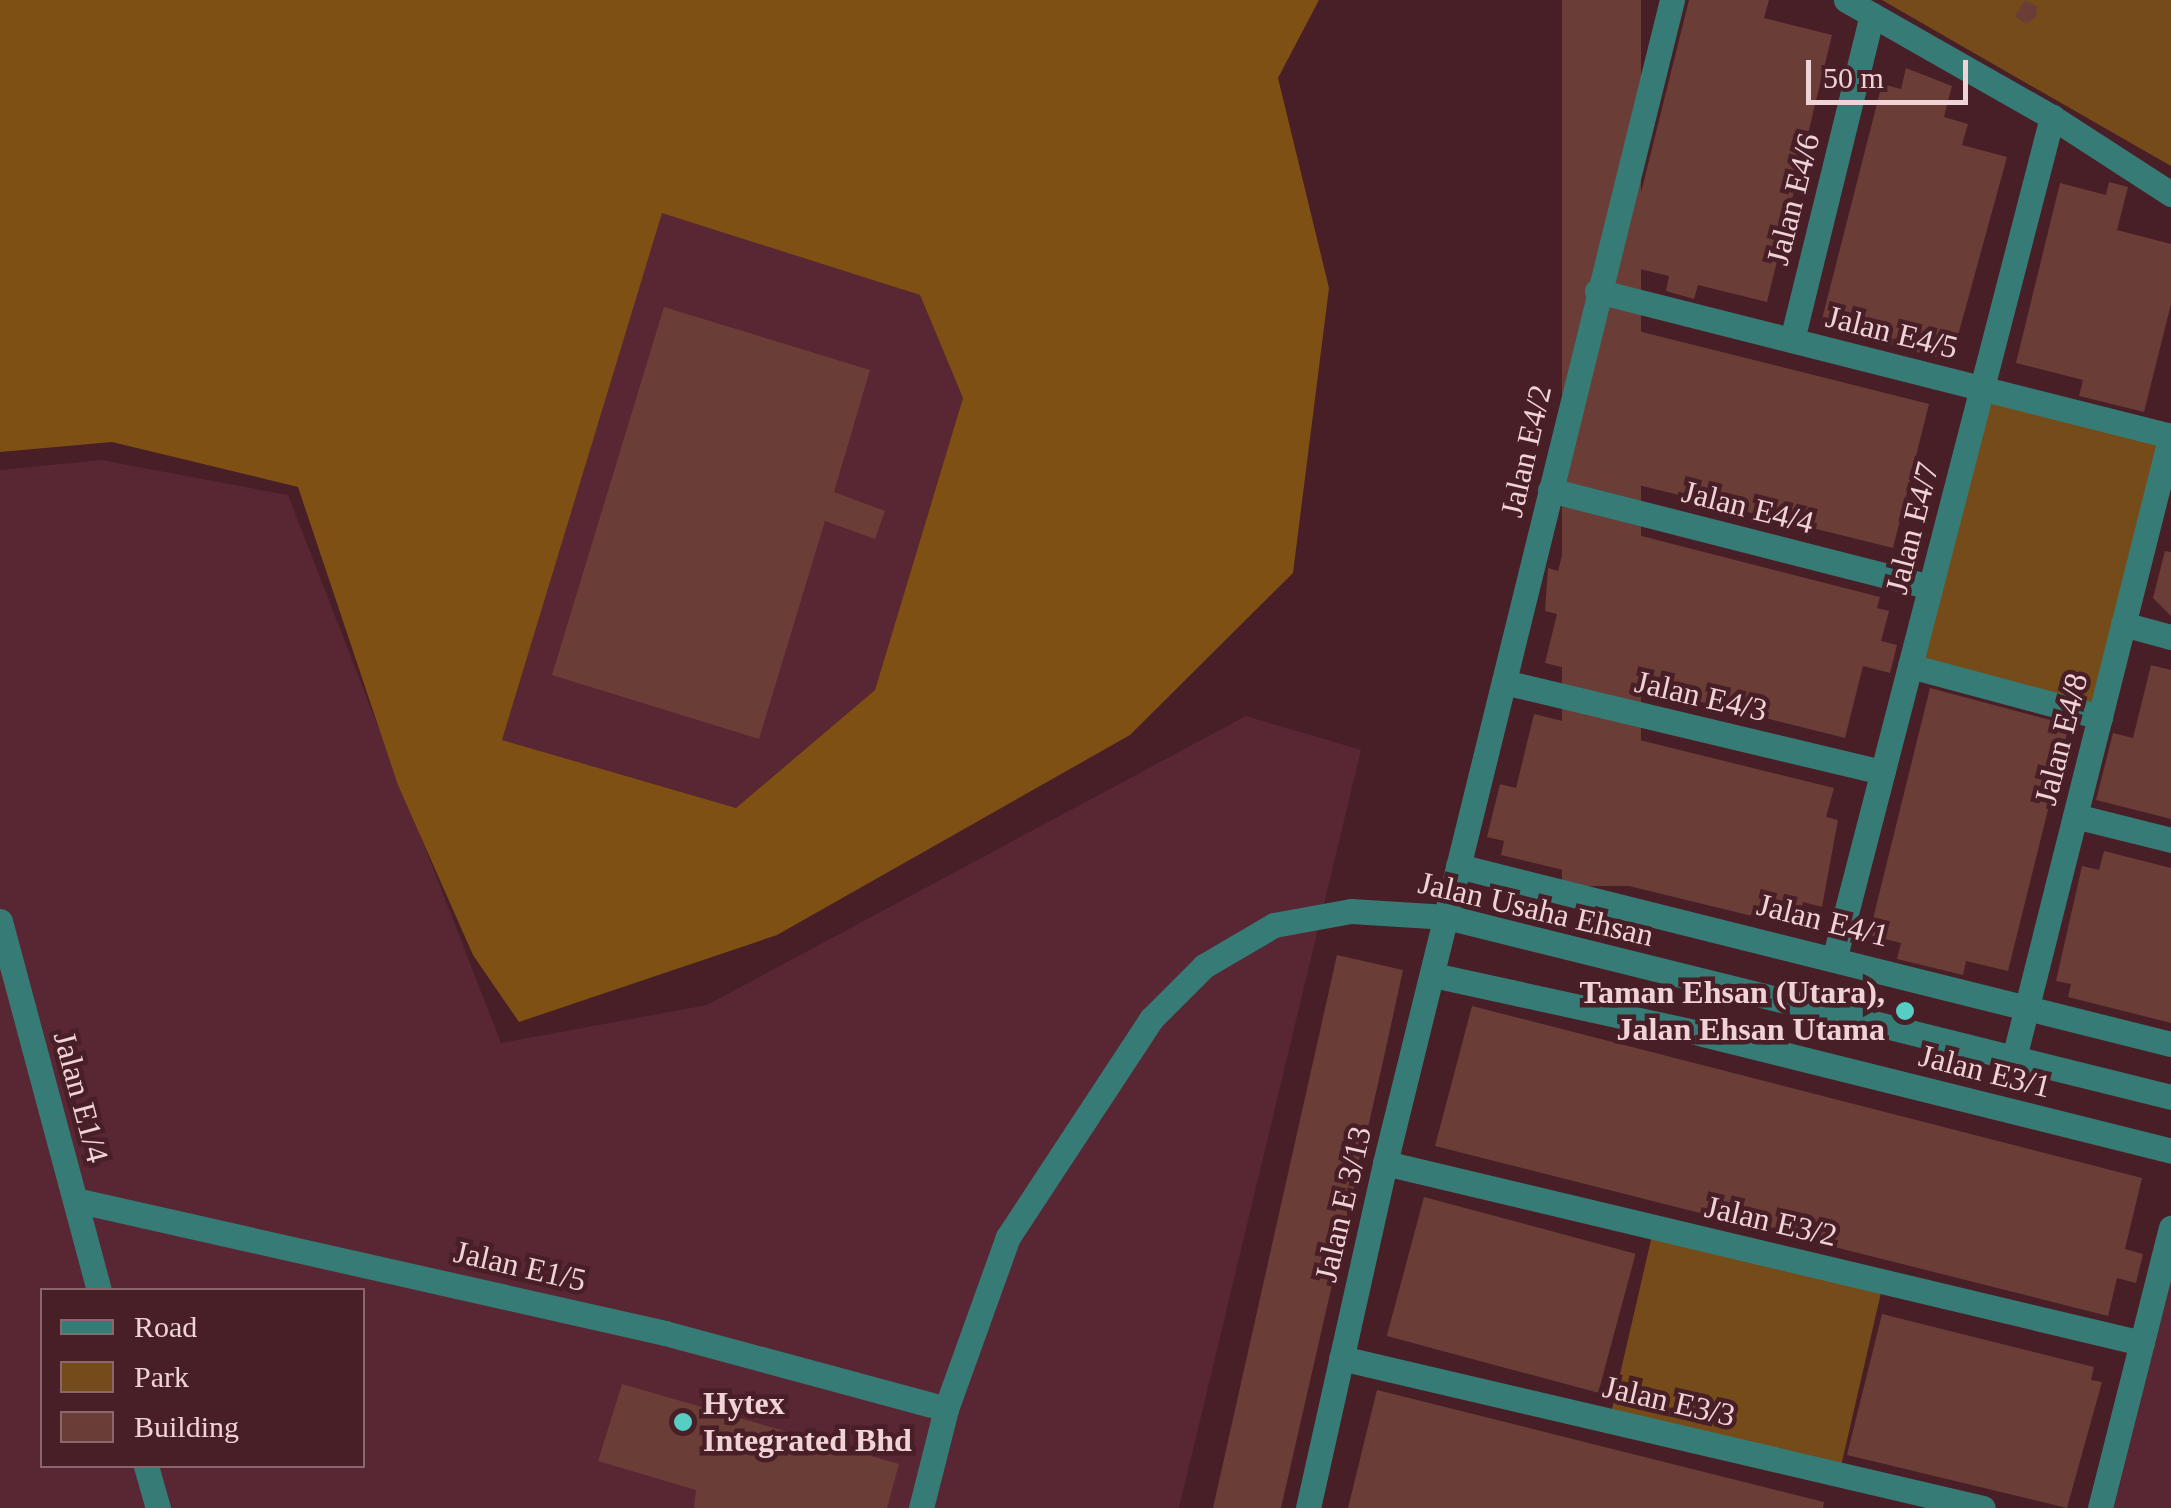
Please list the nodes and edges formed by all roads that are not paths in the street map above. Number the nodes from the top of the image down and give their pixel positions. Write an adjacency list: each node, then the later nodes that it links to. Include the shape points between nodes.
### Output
1 (1672, 0): 6 (street, Jalan E4/2)
2 (1846, 0): 3 (street)
3 (1872, 15): 4 (street); 7 (street, Jalan E4/6)
4 (2052, 117): 5 (street); 8 (street, Jalan E4/7)
5 (2171, 194)
6 (1597, 291): 7 (street, Jalan E4/5); 10 (street, Jalan E4/2)
7 (1792, 340): 8 (street, Jalan E4/5)
8 (1982, 388): 9 (street, Jalan E4/5); 11 (street, Jalan E4/7)
9 (2171, 436): 12 (street, Jalan E4/8)
10 (1550, 490): 11 (street, Jalan E4/4); 15 (street, Jalan E4/2)
11 (1930, 587): 14 (street, Jalan E4/7)
12 (2123, 624): 13 (street); 16 (street, Jalan E4/8)
13 (2171, 636)
14 (1910, 666): 16 (street); 17 (street, Jalan E4/7)
15 (1504, 682): 17 (street, Jalan E4/3); 20 (street, Jalan E4/2)
16 (2100, 718): 18 (street, Jalan E4/8)
17 (1882, 772): 23 (street, Jalan E4/7)
18 (2075, 816): 19 (street); 25 (street, Jalan E4/8)
19 (2171, 840)
20 (1458, 866): 21 (street, Jalan E4/2); 23 (street, Jalan E4/1)
21 (1447, 917): 24 (street, Jalan E 3/13); 27 (street, Jalan Usaha Ehsan); 36 (street, Jalan Usaha Ehsan, via 1352,911 1292,919 1230,948 1183,985 1132,1048 1008,1236)
22 (0, 921): 31 (street, Jalan E1/4)
23 (1835, 956): 25 (street, Jalan E4/1)
24 (1433, 975): 29 (street, Jalan E3/1, via 1703,1034); 30 (street, Jalan E 3/13)
25 (2027, 1006): 26 (street, Jalan E4/1); 27 (street, Jalan E4/8)
26 (2171, 1044)
27 (2014, 1058): 28 (street, Jalan Usaha Ehsan)
28 (2171, 1097)
29 (2171, 1151)
30 (1386, 1163): 34 (street, Jalan E3/2); 35 (street, Jalan E 3/13)
31 (74, 1200): 33 (street, Jalan E1/4); 36 (street, Jalan E1/5, via 665,1333)
32 (2171, 1228): 34 (street)
33 (98, 1288)
34 (2142, 1343): 42 (street)
35 (1341, 1358): 40 (street, Jalan E 3/13); 41 (street, Jalan E3/3)
36 (946, 1409): 39 (street, Jalan Usaha Ehsan)
37 (147, 1468): 38 (street)
38 (158, 1508)
39 (921, 1508)
40 (1308, 1508)
41 (1983, 1508)
42 (2100, 1508)

